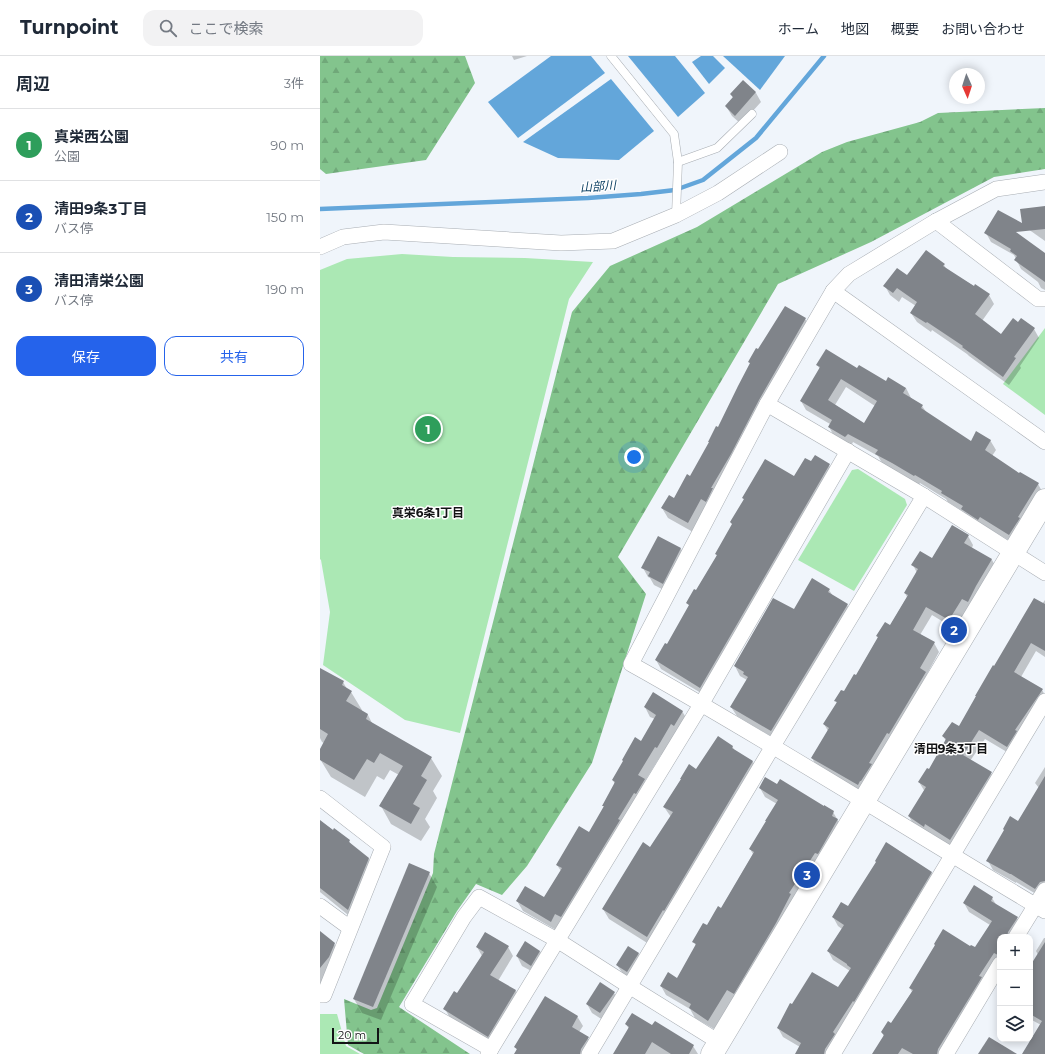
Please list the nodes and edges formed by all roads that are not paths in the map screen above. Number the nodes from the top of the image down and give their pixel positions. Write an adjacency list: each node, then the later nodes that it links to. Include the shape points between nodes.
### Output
1 (611, 56): 4 (lane, via 674,134)
2 (752, 114): 4 (lane, via 717,148)
3 (780, 152): 6 (street, via 718,193)
4 (678, 166): 6 (lane)
5 (1045, 182): 7 (street, via 996,188)
6 (676, 210): 8 (street, via 613,241 561,244 384,232 343,237)
7 (936, 221): 9 (street, via 849,274); 10 (street, via 1038,299)
8 (320, 247)
9 (833, 291): 11 (street); 12 (street)
10 (1045, 299)
11 (767, 404): 13 (street); 19 (street, via 631,664)
12 (1045, 442)
13 (848, 451): 14 (street); 19 (street)
14 (924, 496): 16 (street); 20 (street)
15 (1045, 500): 16 (street)
16 (1013, 553): 17 (street); 22 (street)
17 (1045, 573)
18 (1045, 701): 23 (street)
19 (702, 703): 20 (street); 29 (street)
20 (773, 746): 22 (street); 31 (street)
21 (320, 798): 27 (street, via 383,847)
22 (864, 802): 23 (street); 33 (street)
23 (952, 855): 26 (street); 36 (street)
24 (1045, 890): 26 (street)
25 (320, 906): 27 (street)
26 (1040, 908): 28 (street)
27 (350, 928): 32 (street, via 324,995)
28 (1018, 934)
29 (557, 940): 31 (street); 34 (street); 34 (street, via 479,897 464,917 412,1004)
30 (997, 969): 37 (street)
31 (629, 986): 33 (street); 35 (street)
32 (320, 995)
33 (718, 1050)
34 (490, 1051)
35 (589, 1054)
36 (833, 1054)
37 (946, 1054)

